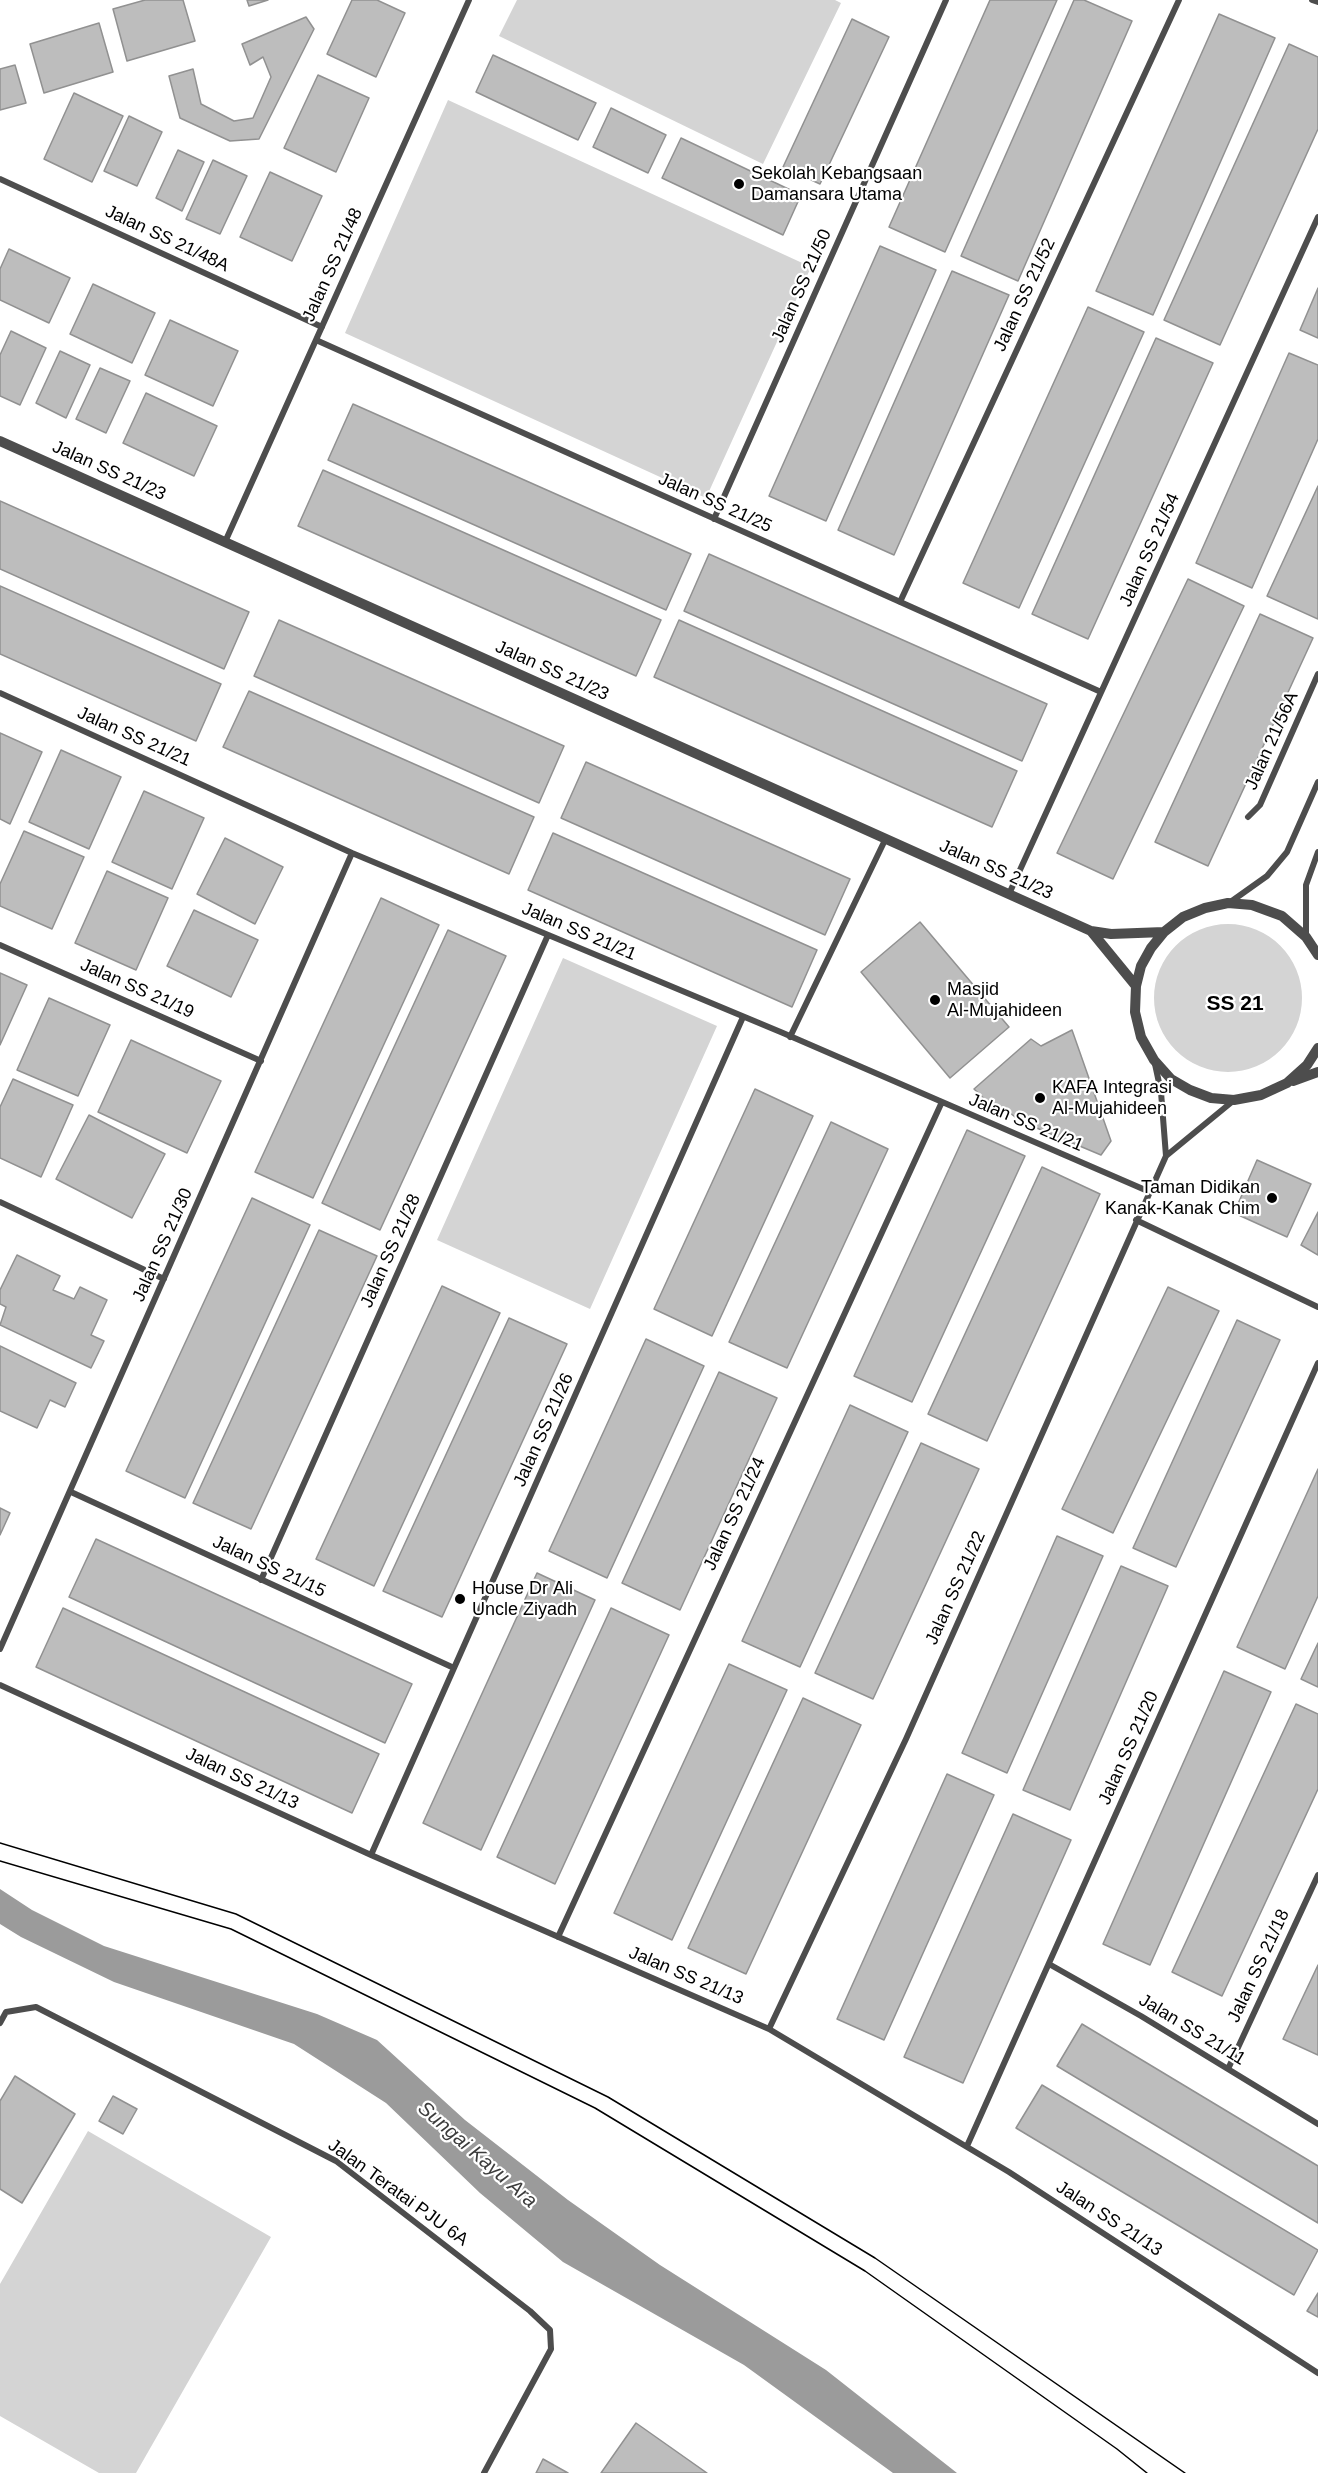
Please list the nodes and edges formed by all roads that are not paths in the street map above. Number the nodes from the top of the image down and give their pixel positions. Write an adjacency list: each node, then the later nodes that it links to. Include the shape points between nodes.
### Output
1 (469, 0): 8 (street, Jalan SS 21/48)
2 (946, 0): 11 (street, Jalan SS 21/50)
3 (1179, 0): 13 (street, Jalan SS 21/52)
4 (1312, 0): 5 (street)
5 (1318, 2)
6 (0, 179): 8 (street, Jalan SS 21/48A)
7 (1318, 218): 15 (street, Jalan SS 21/54)
8 (322, 327): 9 (street, Jalan SS 21/48)
9 (316, 340): 11 (street, Jalan SS 21/25); 12 (street, Jalan SS 21/48)
10 (0, 441): 12 (street, Jalan SS 21/23)
11 (714, 519): 13 (street, Jalan SS 21/25)
12 (225, 542): 19 (street, Jalan SS 21/23)
13 (900, 602): 15 (street, Jalan SS 21/25)
14 (1318, 674): 18 (street, Jalan 21/56A, via 1260,806)
15 (1101, 692): 22 (street, Jalan SS 21/54)
16 (0, 693): 21 (street, Jalan SS 21/21)
17 (1318, 782): 23 (street, via 1287,852 1267,876)
18 (1248, 817)
19 (886, 838): 22 (street, Jalan SS 21/23); 32 (street)
20 (1318, 852): 27 (street, via 1306,885)
21 (352, 853): 26 (street, Jalan SS 21/21); 35 (street, Jalan SS 21/30)
22 (1009, 894): 24 (street, Jalan SS 21/23)
23 (1228, 903): 25 (street, via 1183,917); 27 (street, via 1252,905 1282,916)
24 (1091, 931): 25 (street, Jalan SS 21/23); 30 (street, Jalan SS 21/23)
25 (1164, 932): 30 (street, via 1141,966)
26 (548, 935): 31 (street, Jalan SS 21/21); 48 (street, Jalan SS 21/28)
27 (1306, 937): 29 (street)
28 (0, 945): 35 (street, Jalan SS 21/19)
29 (1318, 954)
30 (1136, 986): 34 (street, via 1139,1029)
31 (743, 1017): 32 (street, Jalan SS 21/21); 50 (street, Jalan SS 21/26)
32 (790, 1037): 39 (street, Jalan SS 21/21)
33 (1318, 1048): 37 (street, via 1308,1065)
34 (1154, 1060): 38 (street, via 1171,1079 1190,1090 1211,1098); 40 (street, Jalan SS 21/22)
35 (261, 1061): 44 (street, Jalan SS 21/30)
36 (1318, 1072): 37 (street)
37 (1287, 1083): 38 (street, via 1261,1095)
38 (1234, 1100): 40 (street, Jalan SS 21/22)
39 (941, 1104): 41 (street, Jalan SS 21/21); 54 (street, Jalan SS 21/24)
40 (1166, 1156): 41 (street, Jalan SS 21/22)
41 (1150, 1192): 43 (street, Jalan SS 21/22)
42 (0, 1202): 44 (street)
43 (1136, 1220): 45 (street); 57 (street, Jalan SS 21/22, via 906,1739)
44 (164, 1279): 47 (street, Jalan SS 21/30)
45 (1318, 1306)
46 (1318, 1363): 55 (street, Jalan SS 21/20)
47 (71, 1492): 48 (street, Jalan SS 21/15); 49 (street, Jalan SS 21/30)
48 (261, 1580): 50 (street, Jalan SS 21/15)
49 (0, 1650)
50 (454, 1668): 52 (street, Jalan SS 21/26)
51 (0, 1685): 52 (street, Jalan SS 21/13)
52 (371, 1855): 54 (street, Jalan SS 21/13)
53 (1318, 1875): 58 (street, Jalan SS 21/18)
54 (558, 1937): 57 (street, Jalan SS 21/13)
55 (1049, 1964): 58 (street, Jalan SS 21/11); 60 (street, Jalan SS 21/20)
56 (0, 2023): 62 (street, Jalan Teratai PJU 6A, via 6,2012 36,2007 336,2161 537,2317 550,2330 551,2349)
57 (769, 2029): 60 (street, Jalan SS 21/13)
58 (1228, 2069): 59 (street, Jalan SS 21/11)
59 (1318, 2124)
60 (967, 2146): 61 (street, Jalan SS 21/13)
61 (1318, 2373)
62 (484, 2473)

